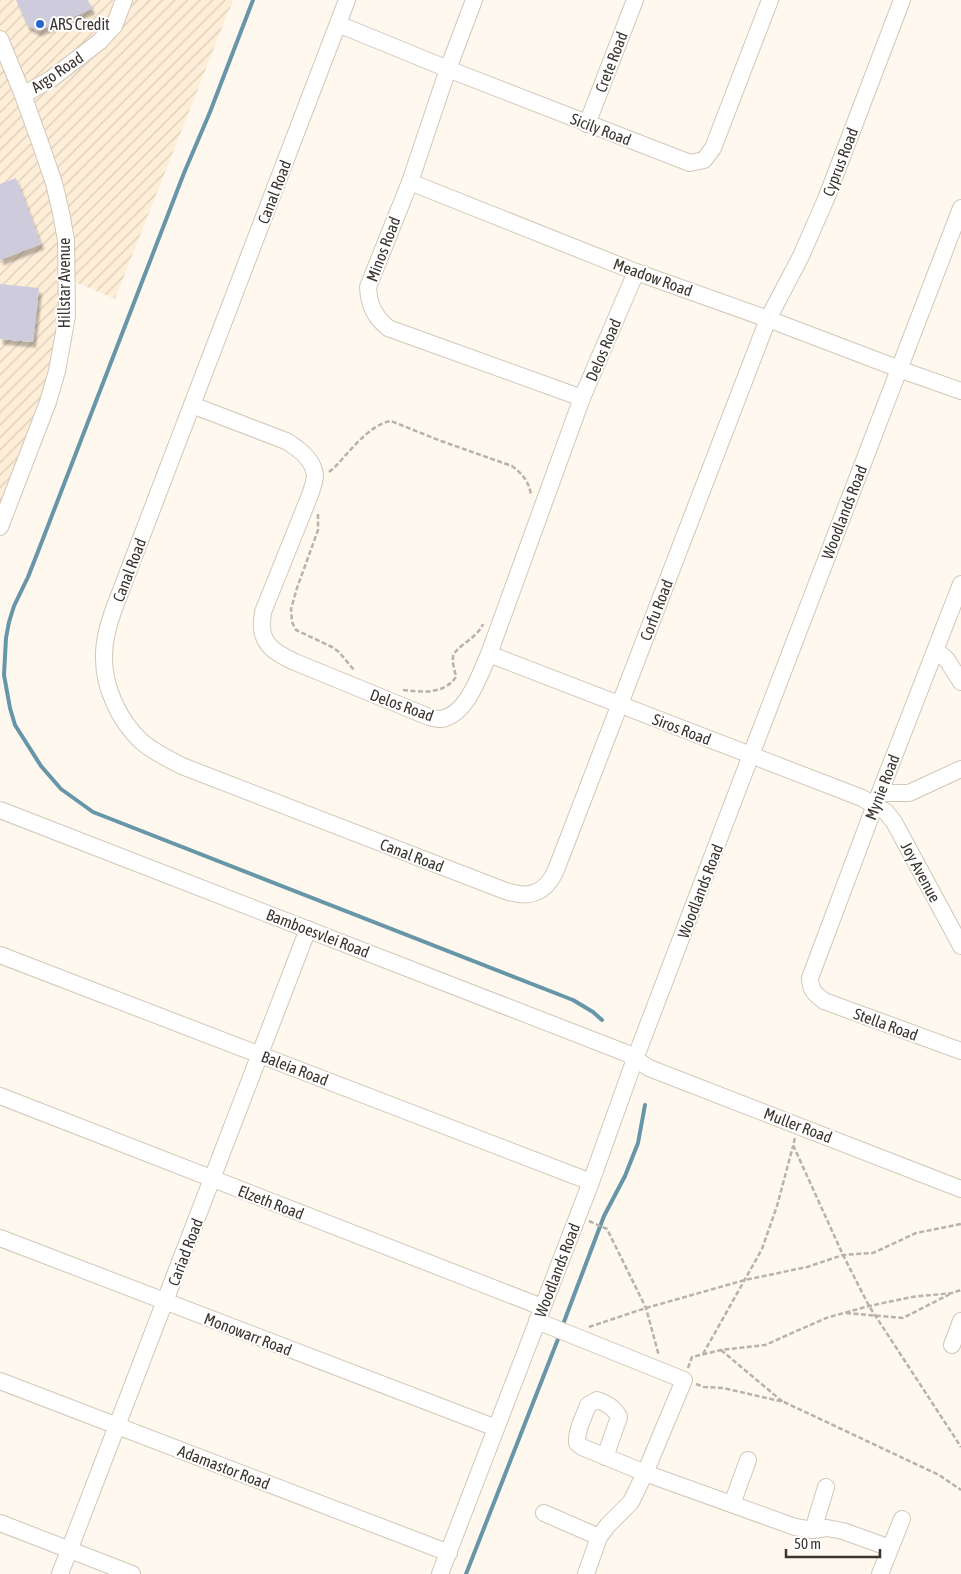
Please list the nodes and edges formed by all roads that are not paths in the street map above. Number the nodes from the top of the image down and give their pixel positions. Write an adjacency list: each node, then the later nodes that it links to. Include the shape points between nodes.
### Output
1 (124, 0): 10 (street, Argo Road, via 114,26 99,42 51,79)
2 (347, 0): 7 (street, Canal Road)
3 (474, 0): 9 (street, Minos Road)
4 (635, 0): 11 (street, Crete Road)
5 (770, 0): 11 (street, Sicily Road, via 713,148 704,160 690,163)
6 (902, 0): 15 (street, Cyprus Road, via 826,199 801,256)
7 (338, 24): 9 (street, Sicily Road); 19 (street, Canal Road)
8 (0, 39): 10 (street, Hillstar Avenue)
9 (448, 69): 11 (street, Sicily Road); 12 (street, Minos Road)
10 (23, 95): 20 (street, Hillstar Avenue, via 61,213 66,240 67,316 48,402)
11 (587, 124)
12 (410, 182): 14 (street, Meadow Road); 18 (street, Minos Road, via 368,287 368,300 380,321 388,328)
13 (961, 208): 16 (street, Woodlands Road)
14 (636, 272): 15 (street, Meadow Road); 18 (street, Delos Road)
15 (768, 318): 16 (street, Meadow Road); 25 (street, Corfu Road)
16 (899, 368): 17 (street, Meadow Road); 26 (street, Woodlands Road)
17 (961, 391)
18 (582, 398): 23 (street, Delos Road)
19 (192, 405): 23 (street, Delos Road, via 286,441 298,448 313,468 315,476 310,495 263,612 262,629 268,645 278,654 429,717 441,719 463,705); 30 (street, Canal Road, via 107,634 106,676 111,695 126,723 142,742 182,766 516,895)
20 (0, 527)
21 (961, 584): 22 (street, Mynie Road)
22 (936, 650): 24 (street, via 947,660); 28 (street, Mynie Road)
23 (489, 654): 25 (street, Siros Road)
24 (961, 682)
25 (620, 705): 26 (street, Siros Road); 30 (street, Corfu Road, via 556,870 547,885)
26 (751, 755): 28 (street, Siros Road, via 862,798); 37 (street, Woodlands Road)
27 (961, 768): 28 (street, via 909,793)
28 (877, 799): 32 (street, Joy Avenue, via 894,822); 34 (street, Mynie Road, via 810,978)
29 (0, 810): 31 (street, Bamboesvlei Road)
30 (534, 893)
31 (308, 929): 36 (street, Cariad Road); 37 (street, Bamboesvlei Road)
32 (961, 946)
33 (0, 954): 36 (street, Baleia Road)
34 (812, 992): 35 (street, Stella Road, via 824,1001)
35 (961, 1051)
36 (259, 1055): 39 (street, Cariad Road); 40 (street, Baleia Road)
37 (635, 1059): 40 (street, Woodlands Road); 41 (street, Muller Road, via 649,1068)
38 (0, 1096): 39 (street, Elzeth Road)
39 (212, 1179): 43 (street, Cariad Road); 44 (street, Elzeth Road)
40 (591, 1182): 44 (street, Woodlands Road)
41 (961, 1189)
42 (0, 1238): 43 (street, Monowarr Road)
43 (166, 1302): 48 (street, Cariad Road); 49 (street, Monowarr Road)
44 (540, 1314): 49 (street, Woodlands Road); 52 (street, Elzeth Road, via 562,1331 684,1380)
45 (961, 1320): 46 (street)
46 (952, 1345)
47 (0, 1381): 48 (street, Adamastor Road)
48 (117, 1426): 61 (street, Cariad Road); 62 (street, Adamastor Road)
49 (496, 1428): 62 (street, Woodlands Road)
50 (605, 1457): 52 (street)
51 (748, 1460): 54 (street)
52 (645, 1473): 54 (street); 59 (street, via 631,1502)
53 (826, 1487): 58 (street)
54 (732, 1504): 58 (street, via 794,1527)
55 (544, 1513): 59 (street)
56 (902, 1519): 60 (street)
57 (0, 1523): 61 (street)
58 (813, 1530): 60 (street, via 843,1531)
59 (599, 1537): 66 (street)
60 (890, 1548): 67 (street)
61 (69, 1550): 63 (street, Cariad Road); 64 (street)
62 (449, 1553): 65 (street, Woodlands Road)
63 (60, 1574)
64 (132, 1574)
65 (440, 1574)
66 (586, 1574)
67 (880, 1574)

